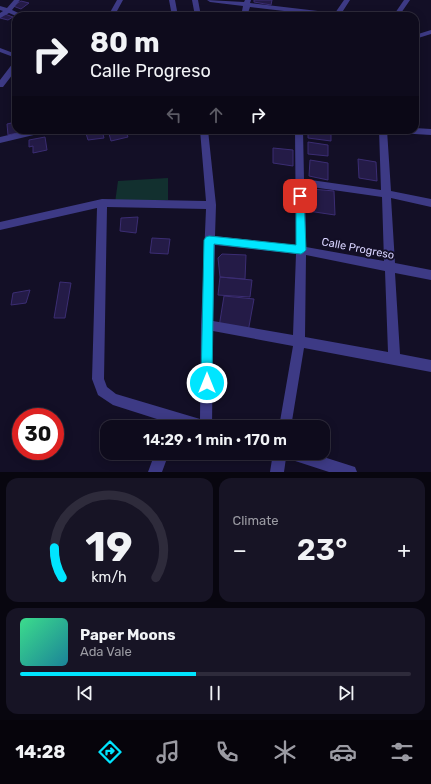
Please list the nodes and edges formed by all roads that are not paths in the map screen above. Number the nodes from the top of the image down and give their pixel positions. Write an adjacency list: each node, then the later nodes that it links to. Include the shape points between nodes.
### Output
1 (17, 0): 10 (street)
2 (120, 0): 12 (street)
3 (172, 0): 13 (street)
4 (195, 0): 14 (street)
5 (210, 0): 8 (street)
6 (347, 0): 17 (street)
7 (407, 0): 18 (street)
8 (247, 2): 15 (street); 16 (street)
9 (0, 8): 10 (street)
10 (8, 10): 11 (street); 19 (street)
11 (13, 12)
12 (114, 12)
13 (175, 12)
14 (197, 12)
15 (245, 12)
16 (313, 12)
17 (341, 12)
18 (399, 12)
19 (0, 16)
20 (419, 30): 21 (street)
21 (430, 32): 22 (street)
22 (419, 36)
23 (0, 50): 24 (street)
24 (12, 54)
25 (12, 70): 26 (street)
26 (0, 85)
27 (419, 131): 28 (street)
28 (431, 132)
29 (24, 134): 33 (street)
30 (204, 134): 38 (street)
31 (299, 134): 34 (street)
32 (383, 134): 35 (street)
33 (0, 140)
34 (300, 182): 35 (street); 41 (street)
35 (386, 194): 37 (street); 42 (street)
36 (102, 203): 38 (street); 39 (street); 48 (street, via 98,379 102,391 113,399)
37 (431, 203)
38 (211, 205): 40 (street)
39 (0, 226)
40 (209, 240): 41 (street, Calle Progreso); 44 (street)
41 (301, 250): 42 (street, Calle Progreso); 45 (street)
42 (390, 266): 43 (street, Calle Progreso); 46 (street)
43 (431, 276)
44 (207, 325): 45 (street); 49 (street)
45 (299, 342): 46 (street); 50 (street)
46 (394, 358): 47 (street)
47 (431, 366)
48 (164, 420)
49 (206, 420)
50 (286, 420)
51 (159, 460): 54 (street)
52 (279, 460): 55 (street)
53 (312, 460): 56 (street)
54 (155, 472)
55 (277, 472)
56 (350, 472)

